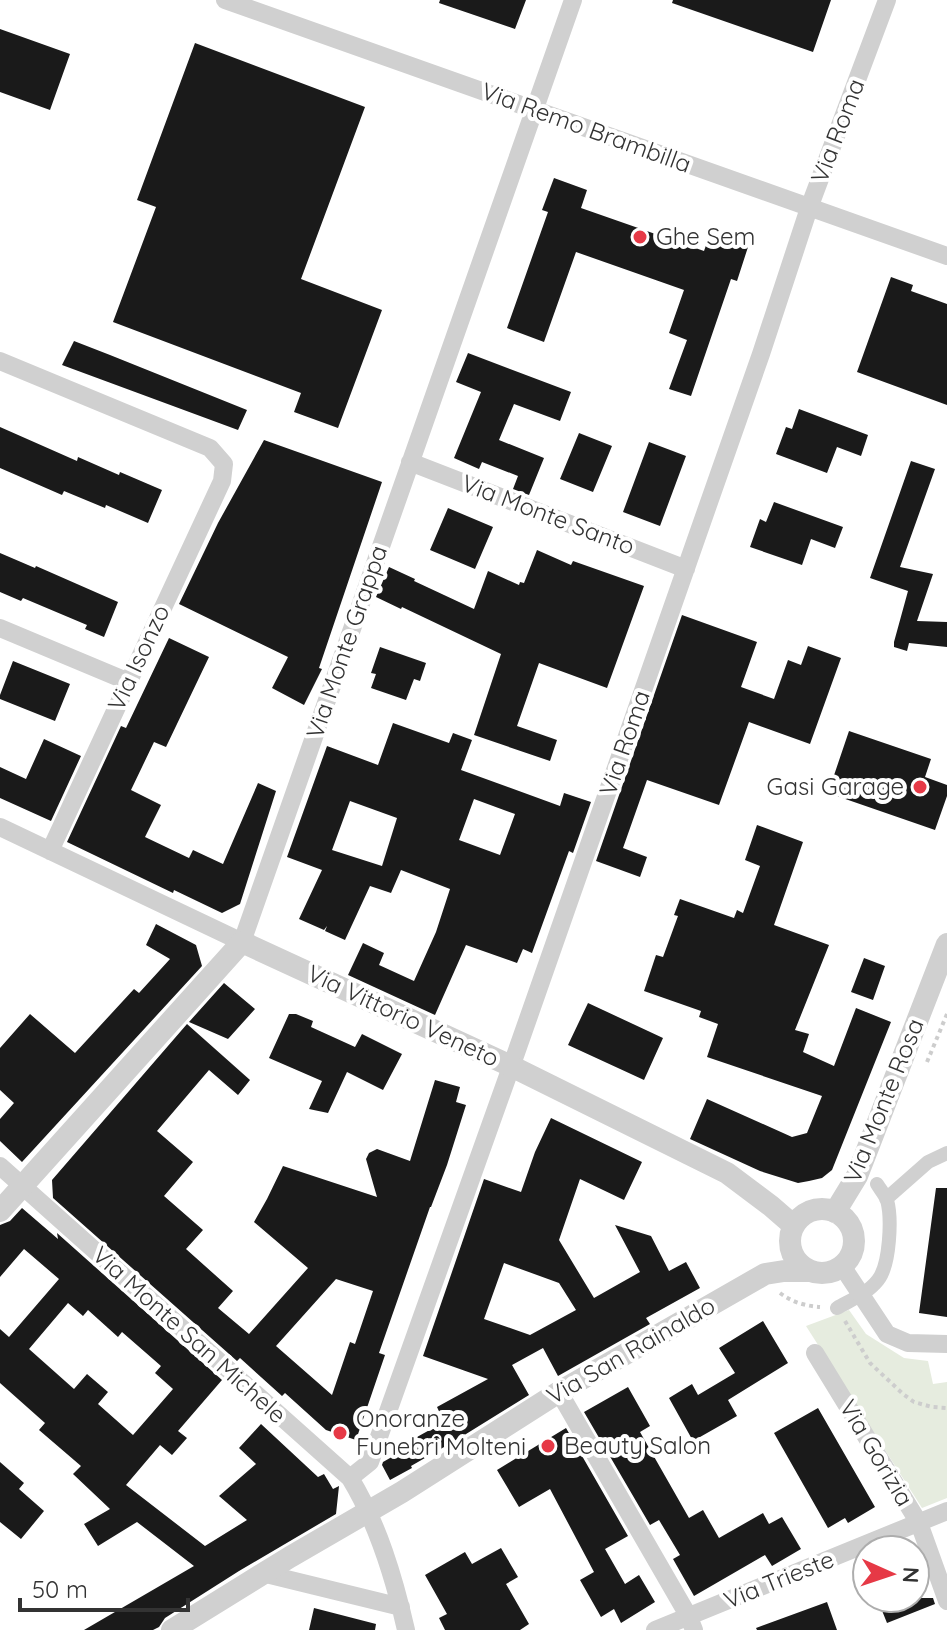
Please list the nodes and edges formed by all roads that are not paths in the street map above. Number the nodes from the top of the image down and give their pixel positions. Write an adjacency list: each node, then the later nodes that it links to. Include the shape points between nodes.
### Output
1 (225, 0): 4 (street, Via Remo Brambilla)
2 (573, 0): 4 (street, Via Monte Grappa)
3 (887, 0): 5 (street, Via Roma)
4 (535, 110): 5 (street, Via Remo Brambilla); 8 (street, Via Monte Grappa)
5 (809, 208): 6 (street, Via Remo Brambilla); 9 (street, Via Roma)
6 (947, 256)
7 (0, 361): 11 (street, Via Isonzo, via 210,448 224,464 222,481)
8 (410, 462): 9 (street, Via Monte Santo); 14 (street, Via Monte Grappa)
9 (686, 569): 16 (street, Via Roma)
10 (0, 628): 11 (street)
11 (129, 682): 13 (street, Via Isonzo)
12 (0, 827): 13 (street, Via Vittorio Veneto)
13 (50, 851): 14 (street, Via Vittorio Veneto)
14 (242, 942): 16 (street, Via Vittorio Veneto); 20 (street, Via Monte Grappa)
15 (947, 944): 23 (street, Via Monte Rosa, via 857,1176)
16 (511, 1066): 24 (street, Via Vittorio Veneto, via 727,1173); 32 (street, Via Roma, via 370,1462)
17 (947, 1153): 21 (street, via 928,1162)
18 (0, 1166): 20 (street, Via Monte San Michele)
19 (877, 1184): 21 (street)
20 (22, 1186): 22 (street, Via Monte Grappa); 32 (street, Via Monte San Michele)
21 (886, 1199): 27 (street, via 885,1267)
22 (0, 1211)
23 (835, 1212): 24 (street, via 807,1212); 25 (street, via 854,1237 854,1248)
24 (794, 1226): 26 (street, via 790,1247 801,1266)
25 (842, 1266): 26 (street, via 827,1273); 27 (street)
26 (811, 1271): 31 (street, Via San Rainaldo, via 765,1274)
27 (860, 1295): 28 (street); 29 (street, via 887,1334 908,1343)
28 (837, 1308)
29 (947, 1344)
30 (815, 1353): 35 (street, Via Gorizia)
31 (559, 1392): 33 (street, Via San Rainaldo); 39 (street)
32 (350, 1478): 33 (street, Via Monte San Michele)
33 (368, 1511): 36 (street, Via San Rainaldo); 38 (street, Via Monte San Michele)
34 (947, 1511): 35 (street, Via Trieste)
35 (919, 1523): 37 (street, Via Gorizia); 39 (street, Via Trieste)
36 (266, 1574): 38 (street); 40 (street, Via San Rainaldo)
37 (947, 1601)
38 (401, 1607): 41 (street, Via Monte San Michele)
39 (692, 1623): 42 (street, Via Trieste)
40 (172, 1630)
41 (406, 1630)
42 (655, 1630)

